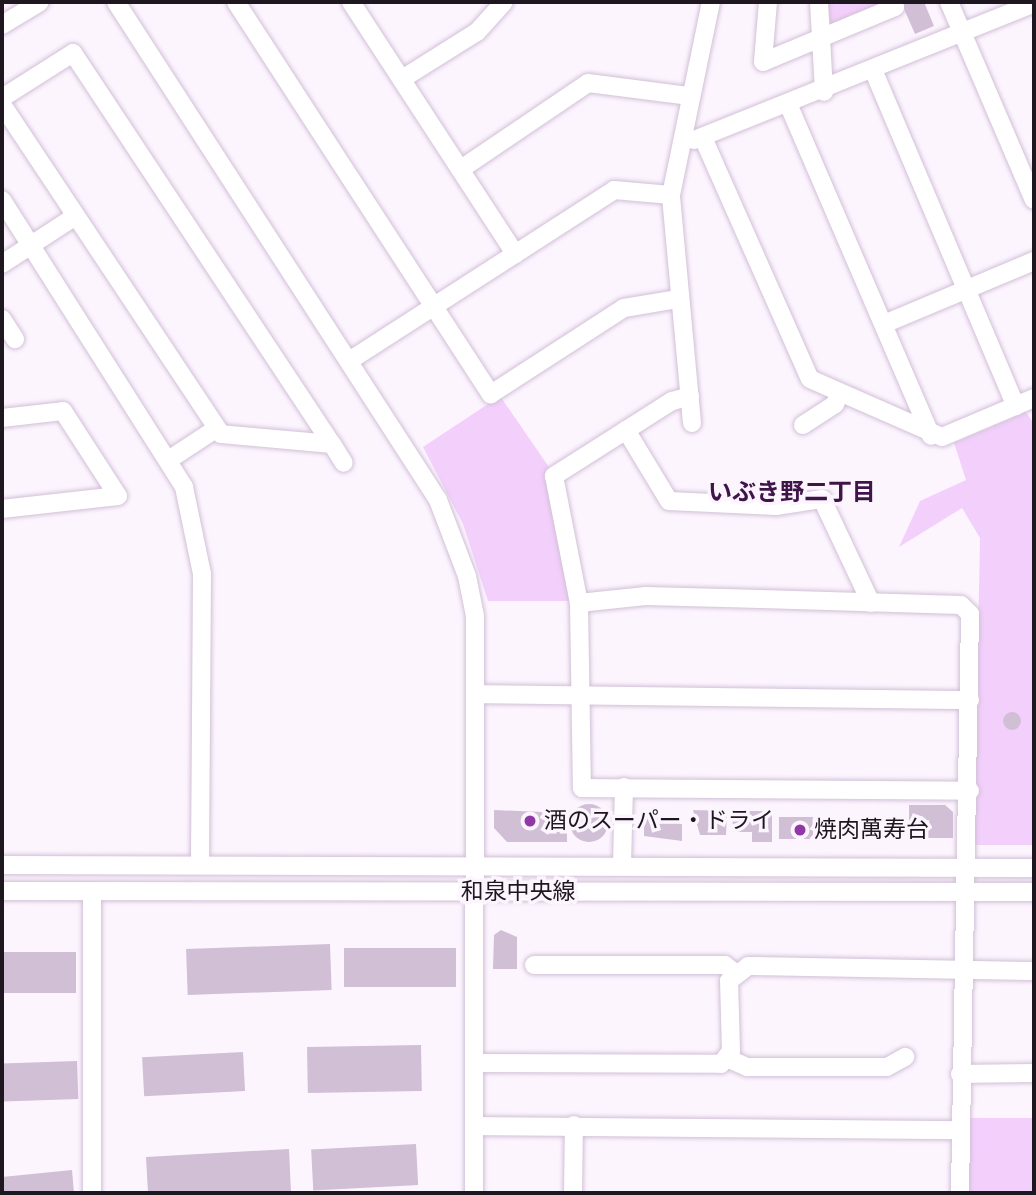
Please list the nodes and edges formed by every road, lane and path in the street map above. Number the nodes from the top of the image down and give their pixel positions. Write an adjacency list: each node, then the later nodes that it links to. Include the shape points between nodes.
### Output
1 (40, 2): 12 (street)
2 (116, 2): 39 (street)
3 (236, 2): 35 (street)
4 (351, 2): 16 (street)
5 (504, 2): 16 (street, via 477,32)
6 (711, 2): 18 (street)
7 (768, 2): 14 (street, via 763,62)
8 (819, 2): 14 (street)
9 (893, 2): 14 (street, via 895,7)
10 (949, 2): 13 (street)
11 (1034, 3): 13 (street)
12 (3, 23)
13 (964, 34): 15 (street); 27 (street)
14 (822, 38): 17 (street)
15 (874, 72): 17 (street); 33 (street)
16 (402, 79): 24 (street)
17 (824, 92): 21 (street)
18 (690, 96): 22 (street); 24 (street, via 588,83)
19 (2, 98): 49 (street, via 73,53)
20 (2, 104): 28 (street)
21 (789, 106): 23 (street); 37 (street)
22 (682, 140): 23 (street); 25 (street)
23 (704, 140): 40 (street, via 810,379)
24 (461, 169): 30 (street)
25 (671, 195): 30 (street, via 614,190); 34 (street)
26 (2, 200): 29 (street)
27 (1034, 200)
28 (74, 217): 29 (street); 46 (street)
29 (32, 245): 32 (street); 50 (street)
30 (515, 254): 35 (street)
31 (1034, 261): 33 (street)
32 (2, 264)
33 (967, 290): 37 (street); 42 (street)
34 (678, 299): 35 (street, via 624,308 491,394); 41 (street)
35 (434, 307): 39 (street)
36 (2, 319): 38 (street)
37 (884, 324): 48 (street)
38 (15, 339)
39 (349, 361): 55 (street, via 453,533 475,617)
40 (840, 393): 45 (street); 48 (street)
41 (690, 396): 44 (street); 47 (street)
42 (1029, 403): 48 (street, via 942,437)
43 (2, 418): 52 (street, via 63,411 118,496)
44 (692, 423)
45 (803, 425)
46 (217, 428): 49 (street, via 221,434); 50 (street)
47 (626, 430): 53 (street, via 554,476); 54 (street, via 669,502 776,506 822,499)
48 (931, 436)
49 (332, 444): 51 (street)
50 (170, 459): 62 (street, via 191,511 202,574)
51 (344, 463)
52 (2, 509)
53 (579, 603): 54 (street, via 646,596); 56 (street)
54 (870, 603): 57 (street, via 961,605 970,614)
55 (476, 694): 56 (street); 63 (street)
56 (582, 696): 57 (street); 58 (street, via 582,788)
57 (970, 700): 59 (street)
58 (624, 788): 59 (street); 61 (street)
59 (970, 791): 64 (street)
60 (2, 864): 62 (street, 和泉中央線)
61 (622, 864): 63 (street, 和泉中央線); 64 (street, 和泉中央線)
62 (200, 865): 63 (street, 和泉中央線)
63 (474, 866): 68 (street)
64 (967, 867): 65 (street, 和泉中央線); 70 (street)
65 (1034, 868)
66 (2, 891): 67 (street, 和泉中央線)
67 (92, 892): 68 (street, 和泉中央線); 83 (street)
68 (472, 892): 70 (street, 和泉中央線); 77 (street)
69 (1034, 892): 70 (street, 和泉中央線)
70 (965, 894): 72 (street)
71 (534, 965): 74 (street, via 725,965)
72 (962, 970): 73 (street); 74 (street, via 748,966); 79 (street)
73 (1034, 971)
74 (734, 972): 76 (street, via 729,981)
75 (905, 1057): 76 (street, via 887,1068 747,1067)
76 (729, 1059): 77 (street, via 682,1067)
77 (475, 1063): 81 (street)
78 (1034, 1073): 79 (street)
79 (960, 1074): 82 (street)
80 (574, 1125): 81 (street); 82 (street); 85 (street)
81 (475, 1126): 84 (street)
82 (959, 1130): 86 (street)
83 (92, 1193)
84 (474, 1193)
85 (573, 1193)
86 (960, 1193)

